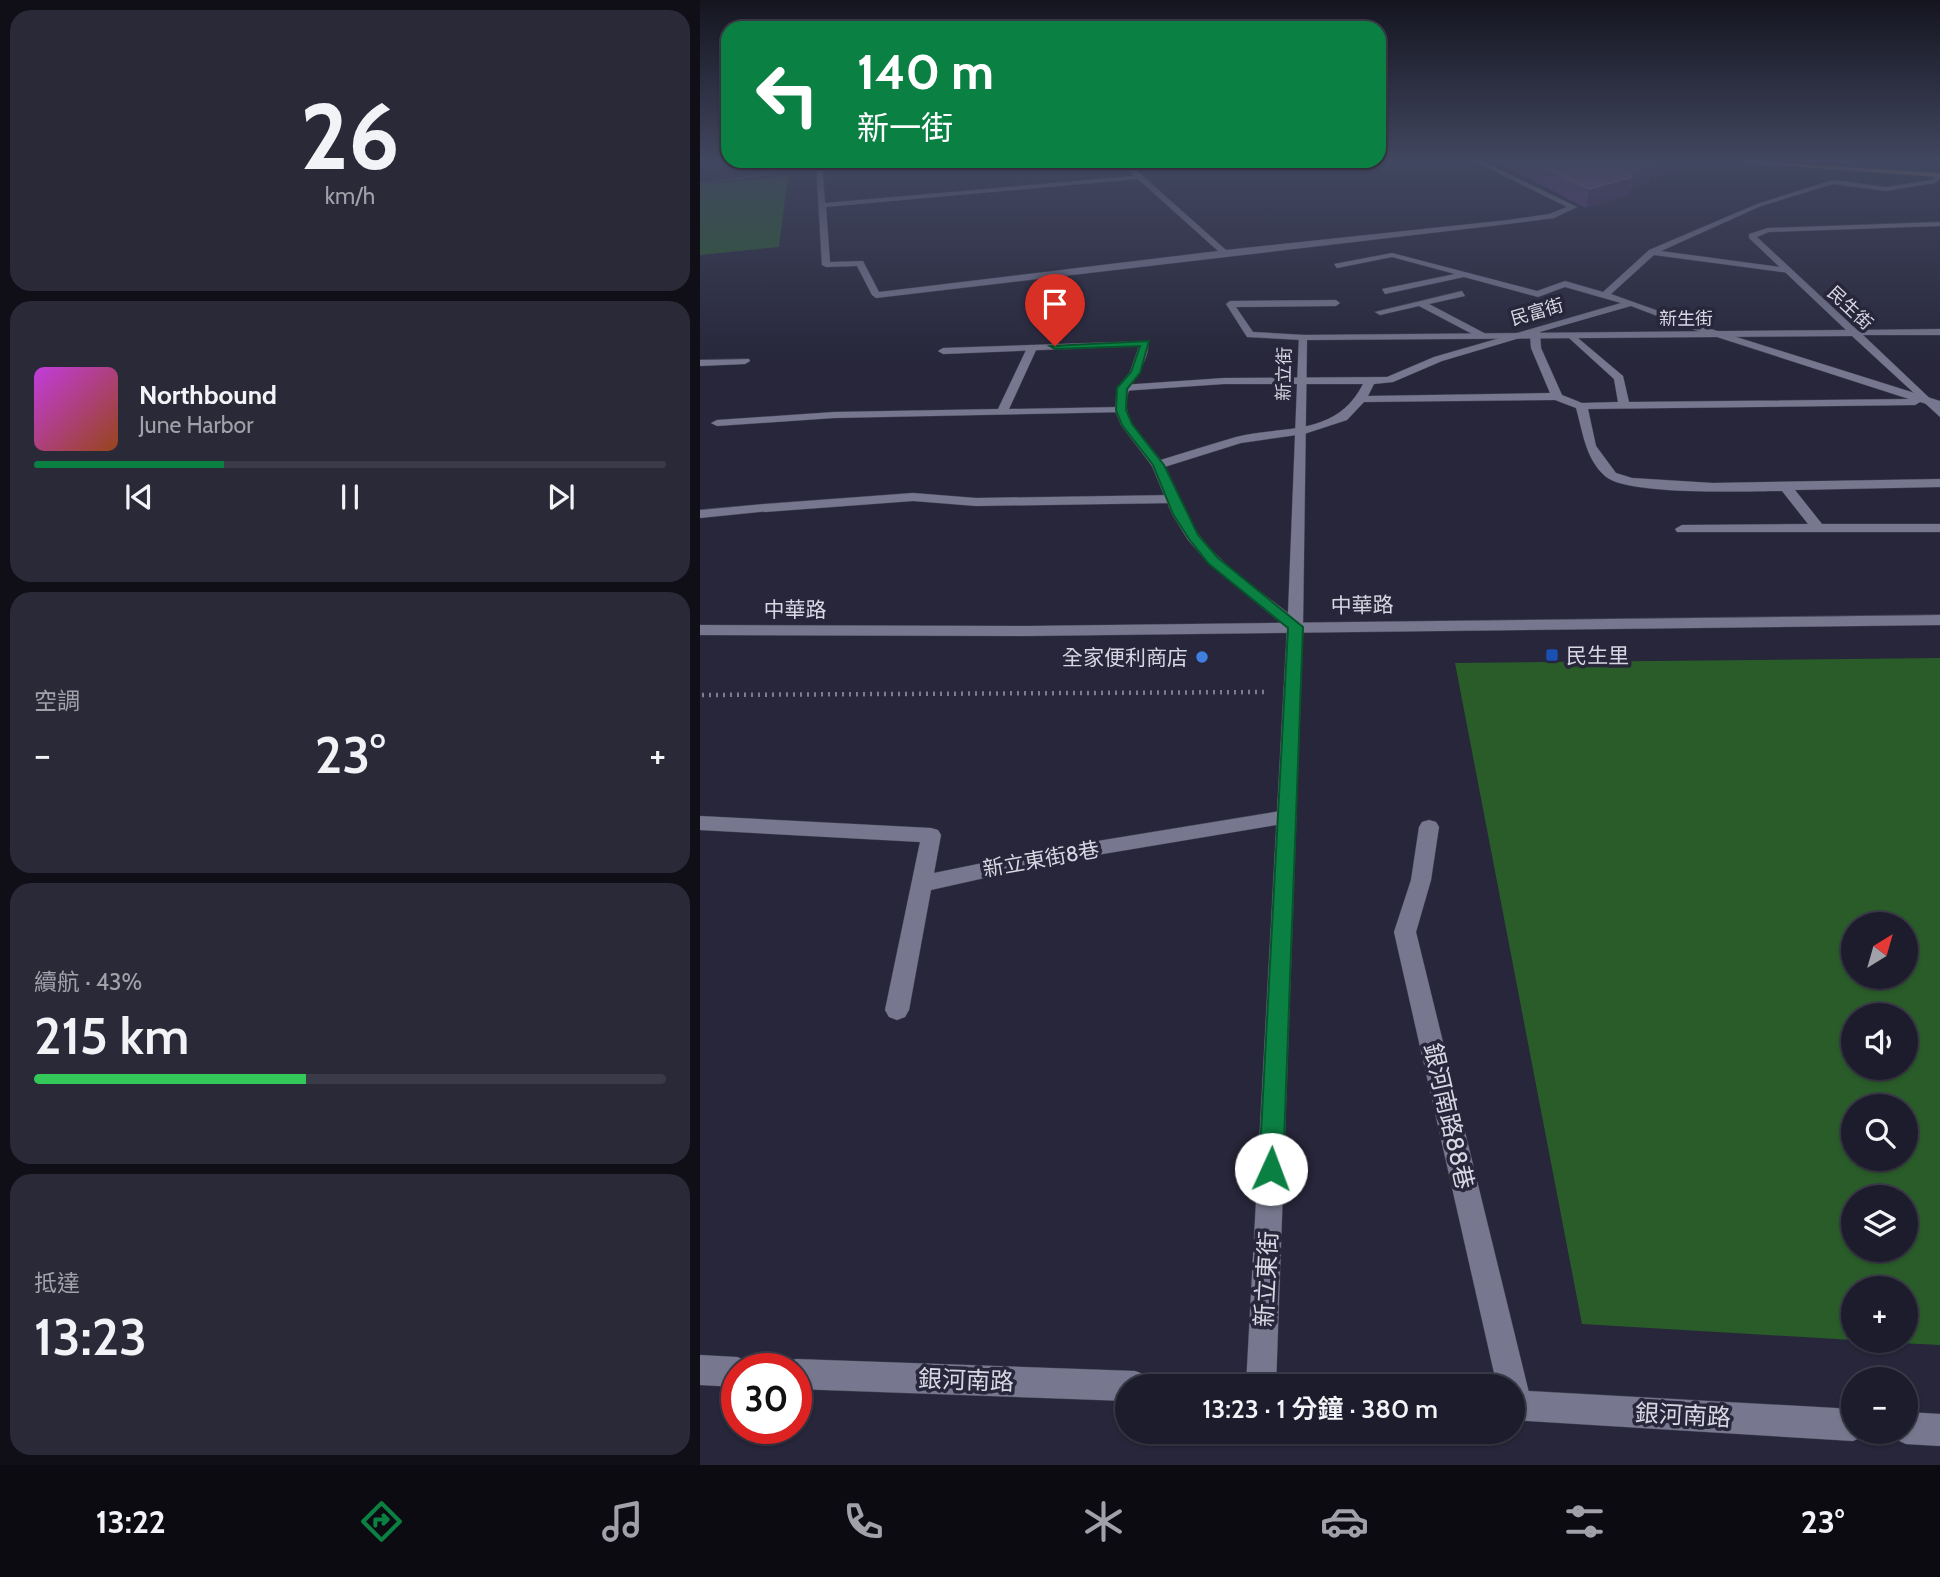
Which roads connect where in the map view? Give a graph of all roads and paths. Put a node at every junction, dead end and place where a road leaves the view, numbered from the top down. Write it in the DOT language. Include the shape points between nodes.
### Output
graph roads {
  1 [pos="824,229"];
  2 [pos="1198,229"];
  3 [pos="1442,229"];
  4 [pos="1704,229"];
  5 [pos="1786,229"];
  6 [pos="1652,252"];
  7 [pos="1224,253"];
  8 [pos="1336,266"];
  9 [pos="1787,271"];
  10 [pos="1466,275"];
  11 [pos="1385,291"];
  12 [pos="1462,294"];
  13 [pos="1605,295"];
  14 [pos="1336,303"];
  15 [pos="1420,303"];
  16 [pos="1631,303"];
  17 [pos="1380,312"];
  18 [pos="1940,332"];
  19 [pos="1535,333"];
  20 [pos="1854,334"];
  21 [pos="1725,335"];
  22 [pos="1483,336"];
  23 [pos="1517,336"];
  24 [pos="1572,336"];
  25 [pos="1302,337"];
  26 [pos="1032,348"];
  27 [pos="943,351"];
  28 [pos="745,361"];
  29 [pos="700,363"];
  30 [pos="1301,381"];
  31 [pos="1370,381"];
  32 [pos="1122,388"];
  33 [pos="1557,397"];
  34 [pos="1361,398"];
  35 [pos="1926,401"];
  36 [pos="1940,403"];
  37 [pos="1581,406"];
  38 [pos="1624,406"];
  39 [pos="1121,410"];
  40 [pos="1002,412"];
  41 [pos="1940,414"];
  42 [pos="717,423"];
  43 [pos="1300,432"];
  44 [pos="1158,465"];
  45 [pos="1940,483"];
  46 [pos="1784,485"];
  47 [pos="1174,499"];
  48 [pos="700,514"];
  49 [pos="1940,528"];
  50 [pos="1682,529"];
  51 [pos="1819,529"];
  52 [pos="1940,620"];
  53 [pos="1296,627"];
  54 [pos="700,630"];
  55 [pos="1292,692"];
  56 [pos="702,695"];
  57 [pos="1287,817"];
  58 [pos="700,823"];
  59 [pos="1429,827"];
  60 [pos="921,884"];
  61 [pos="897,1010"];
  62 [pos="700,1370"];
  63 [pos="721,1371"];
  64 [pos="1262,1374"];
  65 [pos="1508,1374"];
  66 [pos="812,1375"];
  67 [pos="1115,1385"];
  68 [pos="1525,1406"];
  69 [pos="1841,1423"];
  70 [pos="1918,1429"];
  71 [pos="1940,1430"];
  1 -- 7 [label="street" via="826,265 860,263 876,295"];
  2 -- 7 [label="street"];
  3 -- 7 [label="street"];
  4 -- 6 [label="street"];
  5 -- 9 [label="street, 民生街" via="1752,236"];
  6 -- 9 [label="street"];
  6 -- 13 [label="street"];
  8 -- 10 [label="street" via="1392,256"];
  9 -- 20 [label="street, 民生街"];
  10 -- 11 [label="street"];
  10 -- 13 [label="street" via="1538,294 1564,285"];
  12 -- 15 [label="street"];
  13 -- 16 [label="street"];
  14 -- 25 [label="street" via="1230,304 1250,335"];
  15 -- 17 [label="street"];
  15 -- 22 [label="street"];
  16 -- 19 [label="street, 民富街"];
  16 -- 21 [label="street"];
  18 -- 20 [label="street, 新生街"];
  19 -- 23 [label="street, 民富街"];
  19 -- 24 [label="street, 新生街"];
  19 -- 33 [label="street" via="1535,348"];
  20 -- 21 [label="street, 新生街"];
  20 -- 35 [label="street, 民生街"];
  21 -- 24 [label="street, 新生街"];
  21 -- 35 [label="street"];
  22 -- 23 [label="street, 新立街"];
  22 -- 25 [label="street, 新立街"];
  23 -- 31 [label="street, 民富街" via="1438,359 1390,380"];
  24 -- 38 [label="street" via="1619,378"];
  25 -- 30 [label="street, 新立街"];
  26 -- 27 [label="street"];
  26 -- 32 [label="street" via="1145,343 1135,373"];
  26 -- 40 [label="street"];
  28 -- 29 [label="street"];
  30 -- 31 [label="street, 民富街"];
  30 -- 32 [label="street, 民富街"];
  30 -- 43 [label="street, 新立街"];
  31 -- 34 [label="street"];
  32 -- 39 [label="street"];
  33 -- 34 [label="street"];
  33 -- 37 [label="street"];
  34 -- 43 [label="street" via="1343,418"];
  35 -- 36 [label="street"];
  35 -- 38 [label="street"];
  35 -- 41 [label="street, 民生街"];
  37 -- 38 [label="street"];
  37 -- 46 [label="street" via="1590,446 1613,477 1632,484 1669,486"];
  39 -- 40 [label="street"];
  39 -- 44 [label="street"];
  40 -- 42 [label="street"];
  43 -- 44 [label="street" via="1240,440"];
  43 -- 53 [label="street, 新立街"];
  44 -- 47 [label="street"];
  45 -- 46 [label="street"];
  46 -- 51 [label="street"];
  47 -- 48 [label="street" via="976,502 913,497"];
  47 -- 53 [label="street" via="1193,537 1214,561"];
  49 -- 51 [label="street"];
  50 -- 51 [label="street"];
  52 -- 53 [label="street, 中華路"];
  53 -- 54 [label="street, 中華路"];
  53 -- 55 [label="street, 新立東街"];
  55 -- 56 [label="path"];
  55 -- 57 [label="street, 新立東街"];
  57 -- 60 [label="street, 新立東街8巷" via="1025,861"];
  57 -- 64 [label="street, 新立東街"];
  58 -- 60 [label="street" via="931,835"];
  59 -- 65 [label="street, 銀河南路88巷" via="1421,880 1405,932"];
  60 -- 61 [label="street"];
  62 -- 63 [label="street"];
  66 -- 67 [label="street, 銀河南路"];
  68 -- 69 [label="street, 銀河南路"];
  70 -- 71 [label="street"];
}
